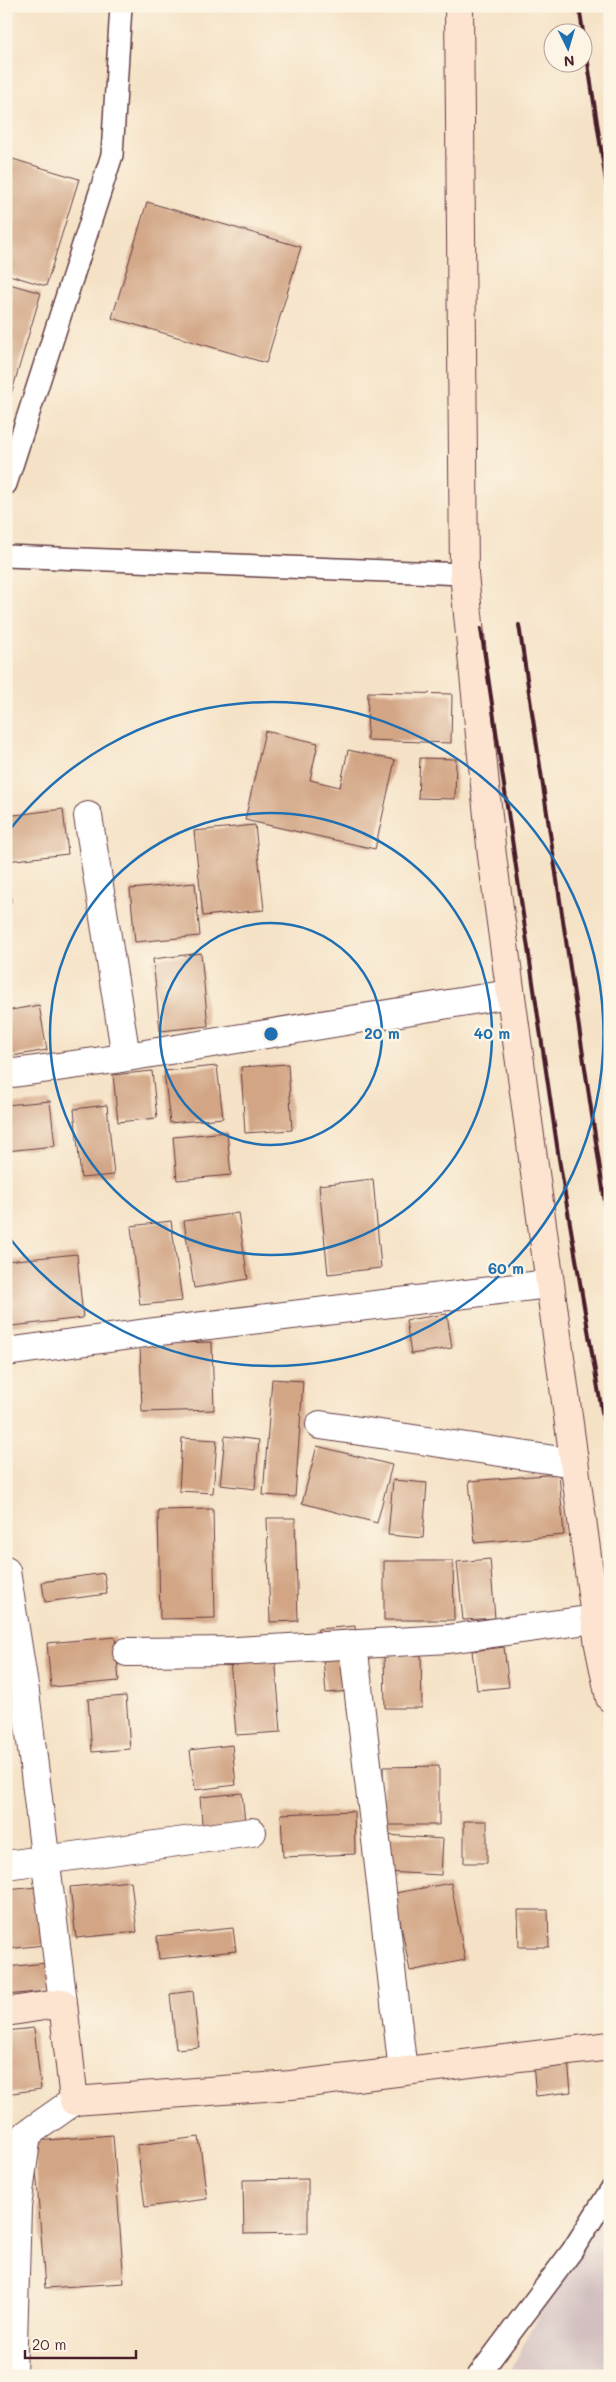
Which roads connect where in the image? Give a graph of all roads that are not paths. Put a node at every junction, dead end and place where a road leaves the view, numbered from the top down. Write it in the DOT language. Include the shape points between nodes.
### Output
graph roads {
  1 [pos="121,6"];
  2 [pos="459,6"];
  3 [pos="6,484"];
  4 [pos="6,556"];
  5 [pos="464,574"];
  6 [pos="88,816"];
  7 [pos="509,994"];
  8 [pos="126,1057"];
  9 [pos="6,1074"];
  10 [pos="548,1284"];
  11 [pos="6,1352"];
  12 [pos="320,1425"];
  13 [pos="574,1463"];
  14 [pos="6,1571"];
  15 [pos="595,1619"];
  16 [pos="353,1644"];
  17 [pos="127,1652"];
  18 [pos="16,1692"];
  19 [pos="610,1698"];
  20 [pos="252,1832"];
  21 [pos="44,1859"];
  22 [pos="6,1864"];
  23 [pos="63,2003"];
  24 [pos="6,2012"];
  25 [pos="610,2046"];
  26 [pos="403,2071"];
  27 [pos="74,2101"];
  28 [pos="610,2191"];
  29 [pos="12,2376"];
  30 [pos="478,2376"];
  1 -- 3 [label="lane" via="112,155"];
  2 -- 5 [label="street"];
  4 -- 5 [label="lane"];
  5 -- 7 [label="street"];
  6 -- 8 [label="street"];
  7 -- 8 [label="street"];
  7 -- 10 [label="street"];
  8 -- 9 [label="street"];
  10 -- 11 [label="street"];
  10 -- 13 [label="street"];
  12 -- 13 [label="street"];
  13 -- 15 [label="street"];
  14 -- 18 [label="street"];
  15 -- 16 [label="street" via="448,1639"];
  15 -- 19 [label="street"];
  16 -- 17 [label="street"];
  16 -- 26 [label="street"];
  18 -- 21 [label="street"];
  20 -- 21 [label="street"];
  21 -- 22 [label="street"];
  21 -- 23 [label="street"];
  23 -- 24 [label="street"];
  23 -- 27 [label="street"];
  25 -- 26 [label="street"];
  26 -- 27 [label="street" via="291,2085"];
  27 -- 29 [label="street" via="27,2134 17,2207"];
  28 -- 30 [label="lane" via="572,2251"];
}
